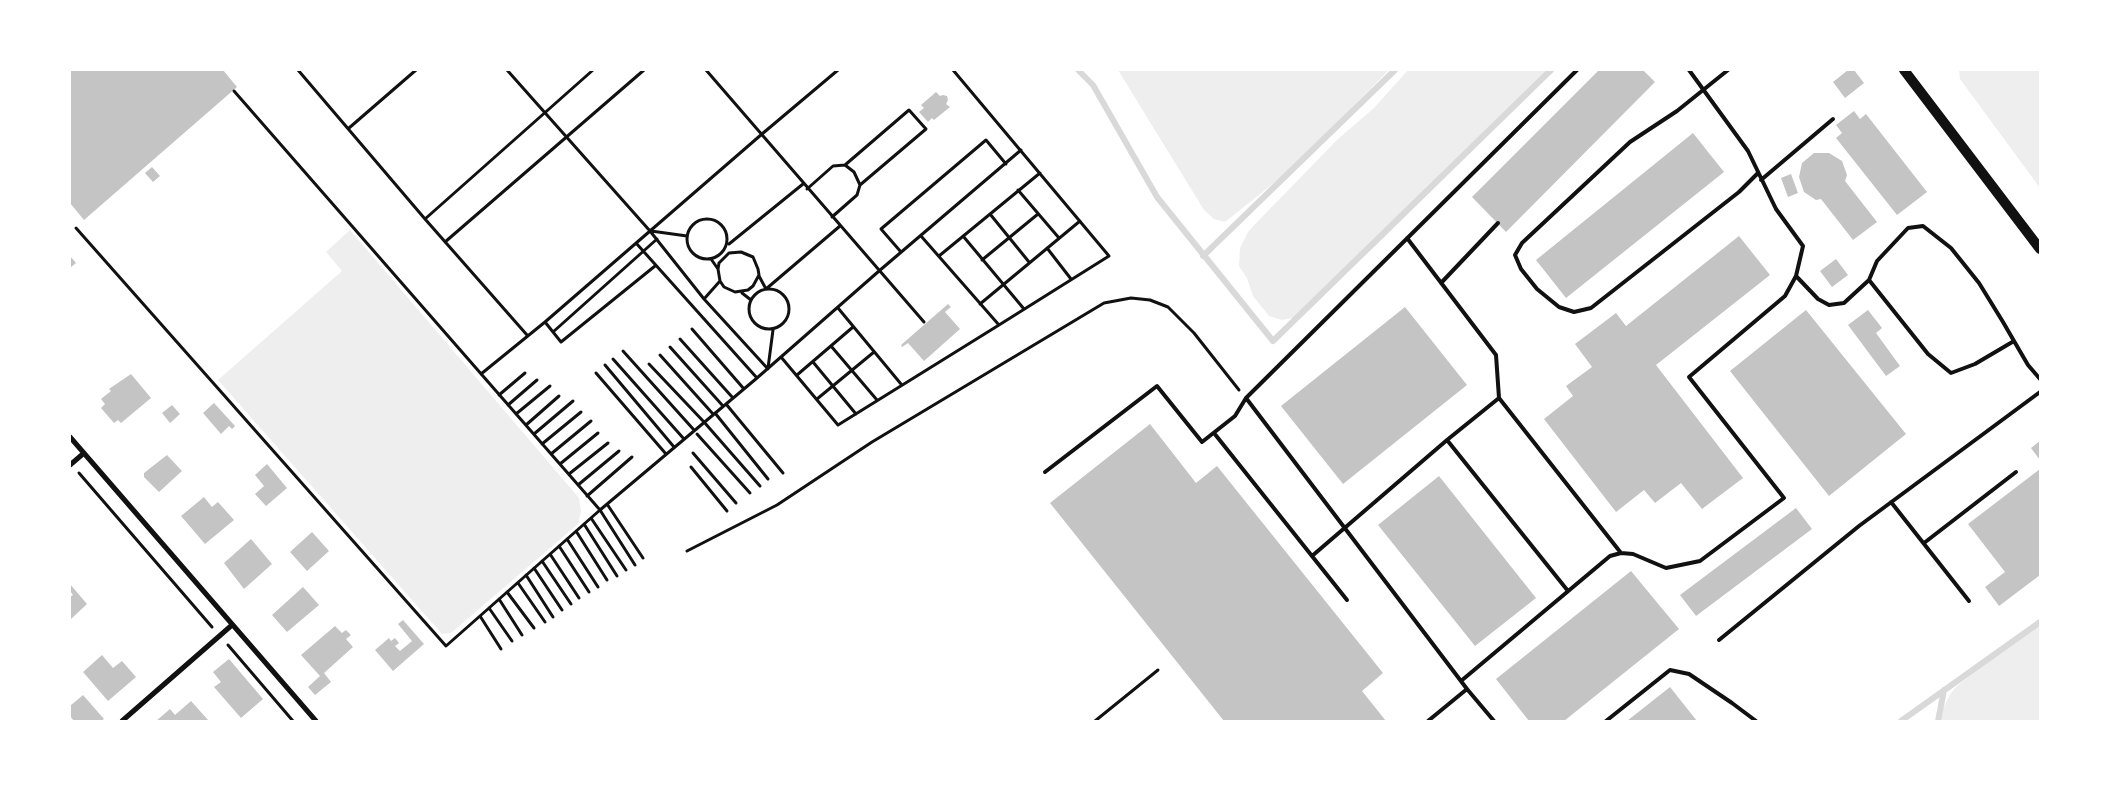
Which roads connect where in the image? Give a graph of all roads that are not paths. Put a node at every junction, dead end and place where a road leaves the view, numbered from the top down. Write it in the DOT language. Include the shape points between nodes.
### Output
graph roads {
  1 [pos="1577,70"];
  2 [pos="1689,70"];
  3 [pos="1728,70"];
  4 [pos="1904,70"];
  5 [pos="1703,89"];
  6 [pos="1833,119"];
  7 [pos="1758,173"];
  8 [pos="1761,180"];
  9 [pos="1498,223"];
  10 [pos="1407,238"];
  11 [pos="2040,249"];
  12 [pos="1796,276"];
  13 [pos="1869,280"];
  14 [pos="1441,283"];
  15 [pos="2014,341"];
  16 [pos="2040,379"];
  17 [pos="2040,392"];
  18 [pos="1246,398"];
  19 [pos="1499,398"];
  20 [pos="1214,433"];
  21 [pos="70,437"];
  22 [pos="1447,440"];
  23 [pos="84,453"];
  24 [pos="70,464"];
  25 [pos="1045,472"];
  26 [pos="2016,472"];
  27 [pos="1891,502"];
  28 [pos="1345,528"];
  29 [pos="1924,543"];
  30 [pos="1621,553"];
  31 [pos="1312,556"];
  32 [pos="1568,591"];
  33 [pos="1347,600"];
  34 [pos="1969,601"];
  35 [pos="232,625"];
  36 [pos="1719,640"];
  37 [pos="1461,681"];
  38 [pos="1467,689"];
  39 [pos="122,721"];
  40 [pos="316,721"];
  41 [pos="1428,721"];
  42 [pos="1494,721"];
  43 [pos="1606,721"];
  44 [pos="1756,721"];
  1 -- 10 [label="lane"];
  2 -- 5 [label="lane"];
  3 -- 5 [label="lane"];
  4 -- 11 [label="main road"];
  5 -- 7 [label="lane" via="1748,151"];
  5 -- 7 [label="lane" via="1677,111 1630,142 1522,243 1515,255 1521,269 1536,289 1560,307 1574,312 1591,308 1739,192"];
  6 -- 8 [label="lane"];
  7 -- 8 [label="lane"];
  8 -- 12 [label="lane" via="1776,209 1803,246"];
  9 -- 14 [label="lane"];
  10 -- 14 [label="lane"];
  10 -- 18 [label="lane"];
  12 -- 13 [label="lane" via="1818,299 1829,305 1844,302"];
  12 -- 30 [label="lane" via="1785,296 1690,376 1784,498 1700,561 1666,568 1633,554"];
  13 -- 15 [label="lane" via="1928,354 1951,372 1975,364"];
  13 -- 15 [label="lane" via="1877,261 1908,228 1923,226 1951,248 1979,283"];
  14 -- 19 [label="lane" via="1496,355"];
  15 -- 16 [label="lane"];
  17 -- 27 [label="lane"];
  18 -- 20 [label="lane" via="1235,416"];
  18 -- 28 [label="lane"];
  19 -- 22 [label="lane"];
  19 -- 30 [label="lane"];
  20 -- 25 [label="lane" via="1202,442 1157,386"];
  20 -- 31 [label="lane"];
  21 -- 23 [label="street"];
  22 -- 28 [label="lane"];
  22 -- 32 [label="lane"];
  23 -- 24 [label="street"];
  23 -- 35 [label="street"];
  26 -- 29 [label="lane"];
  27 -- 29 [label="lane"];
  27 -- 36 [label="lane"];
  28 -- 31 [label="lane"];
  28 -- 37 [label="lane"];
  29 -- 34 [label="lane"];
  30 -- 32 [label="lane" via="1610,556"];
  31 -- 33 [label="lane"];
  32 -- 37 [label="lane"];
  35 -- 39 [label="street"];
  35 -- 40 [label="street"];
  37 -- 38 [label="lane"];
  38 -- 41 [label="lane"];
  38 -- 42 [label="lane"];
  43 -- 44 [label="lane" via="1670,670 1689,674"];
}
